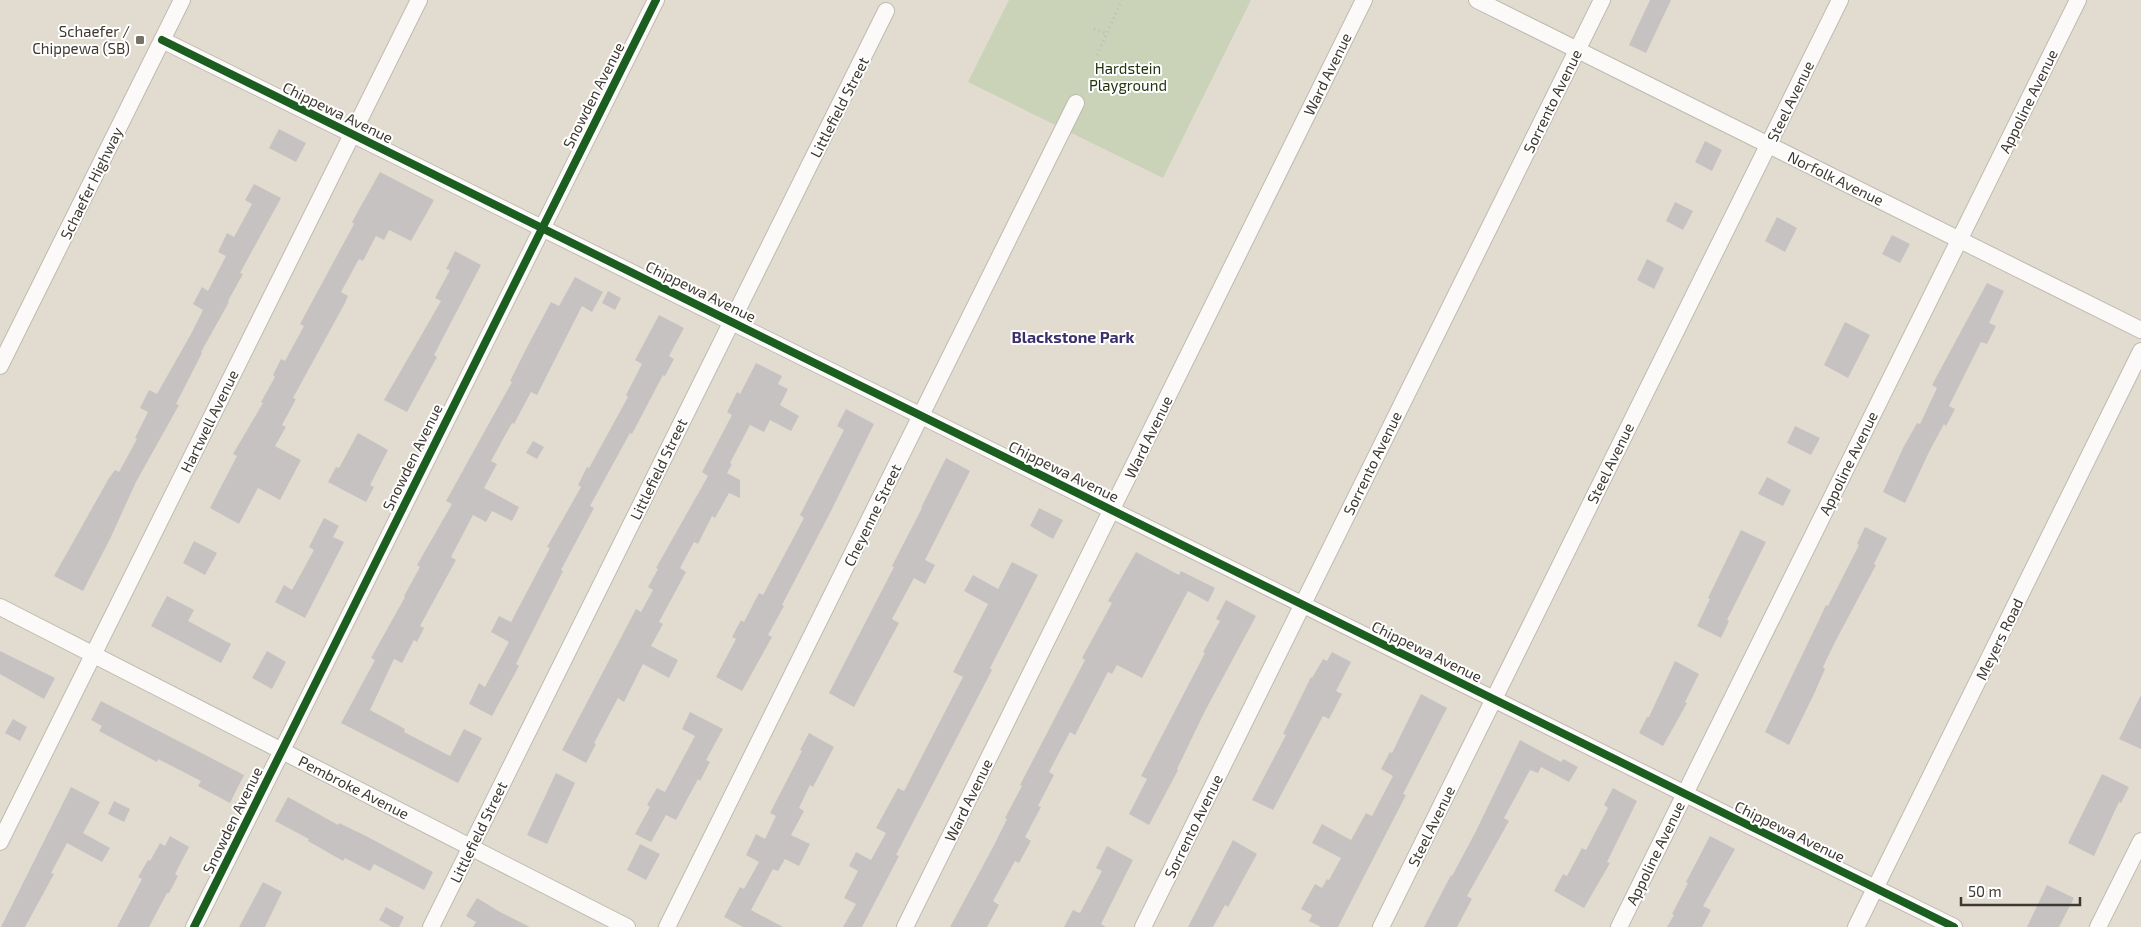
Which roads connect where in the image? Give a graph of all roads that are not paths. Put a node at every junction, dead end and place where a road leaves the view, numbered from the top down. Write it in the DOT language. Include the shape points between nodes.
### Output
graph roads {
  1 [pos="182,0"];
  2 [pos="419,0"];
  3 [pos="656,0"];
  4 [pos="1364,0"];
  5 [pos="1477,0"];
  6 [pos="1602,0"];
  7 [pos="1840,0"];
  8 [pos="2078,0"];
  9 [pos="886,11"];
  10 [pos="162,40"];
  11 [pos="1577,50"];
  12 [pos="1076,103"];
  13 [pos="352,134"];
  14 [pos="1768,145"];
  15 [pos="542,228"];
  16 [pos="1959,240"];
  17 [pos="731,322"];
  18 [pos="2141,330"];
  19 [pos="2141,351"];
  20 [pos="0,366"];
  21 [pos="921,416"];
  22 [pos="1112,510"];
  23 [pos="1302,605"];
  24 [pos="0,607"];
  25 [pos="93,654"];
  26 [pos="1494,699"];
  27 [pos="282,750"];
  28 [pos="1684,794"];
  29 [pos="2141,841"];
  30 [pos="0,842"];
  31 [pos="470,847"];
  32 [pos="1875,888"];
  33 [pos="194,927"];
  34 [pos="431,927"];
  35 [pos="626,927"];
  36 [pos="667,927"];
  37 [pos="905,927"];
  38 [pos="1143,927"];
  39 [pos="1381,927"];
  40 [pos="1618,927"];
  41 [pos="1856,927"];
  42 [pos="1954,927"];
  43 [pos="2098,927"];
  1 -- 10 [label="street, Schaefer Highway"];
  2 -- 13 [label="street, Hartwell Avenue"];
  3 -- 15 [label="street, Snowden Avenue"];
  4 -- 22 [label="street, Ward Avenue"];
  5 -- 11 [label="street, Norfolk Avenue"];
  6 -- 11 [label="street, Sorrento Avenue"];
  7 -- 14 [label="street, Steel Avenue"];
  8 -- 16 [label="street, Appoline Avenue"];
  9 -- 17 [label="street, Littlefield Street"];
  10 -- 13 [label="street, Chippewa Avenue"];
  10 -- 20 [label="street, Schaefer Highway"];
  11 -- 14 [label="street, Norfolk Avenue"];
  11 -- 23 [label="street, Sorrento Avenue"];
  12 -- 21 [label="street, Cheyenne Street"];
  13 -- 15 [label="street, Chippewa Avenue"];
  13 -- 25 [label="street, Hartwell Avenue"];
  14 -- 16 [label="street, Norfolk Avenue"];
  14 -- 26 [label="street, Steel Avenue"];
  15 -- 17 [label="street, Chippewa Avenue"];
  15 -- 27 [label="street, Snowden Avenue"];
  16 -- 18 [label="street, Norfolk Avenue"];
  16 -- 28 [label="street, Appoline Avenue"];
  17 -- 21 [label="street, Chippewa Avenue"];
  17 -- 31 [label="street, Littlefield Street"];
  19 -- 32 [label="street, Meyers Road"];
  21 -- 22 [label="street, Chippewa Avenue"];
  21 -- 36 [label="street, Cheyenne Street"];
  22 -- 23 [label="street, Chippewa Avenue"];
  22 -- 37 [label="street, Ward Avenue"];
  23 -- 26 [label="street, Chippewa Avenue"];
  23 -- 38 [label="street, Sorrento Avenue"];
  24 -- 25 [label="street, Pembroke Avenue"];
  25 -- 27 [label="street, Pembroke Avenue"];
  25 -- 30 [label="street, Hartwell Avenue"];
  26 -- 28 [label="street, Chippewa Avenue"];
  26 -- 39 [label="street, Steel Avenue"];
  27 -- 31 [label="street, Pembroke Avenue"];
  27 -- 33 [label="street, Snowden Avenue"];
  28 -- 32 [label="street, Chippewa Avenue"];
  28 -- 40 [label="street, Appoline Avenue"];
  29 -- 43 [label="street"];
  31 -- 34 [label="street, Littlefield Street"];
  31 -- 35 [label="street, Pembroke Avenue"];
  32 -- 41 [label="street, Meyers Road"];
  32 -- 42 [label="street, Chippewa Avenue"];
}
